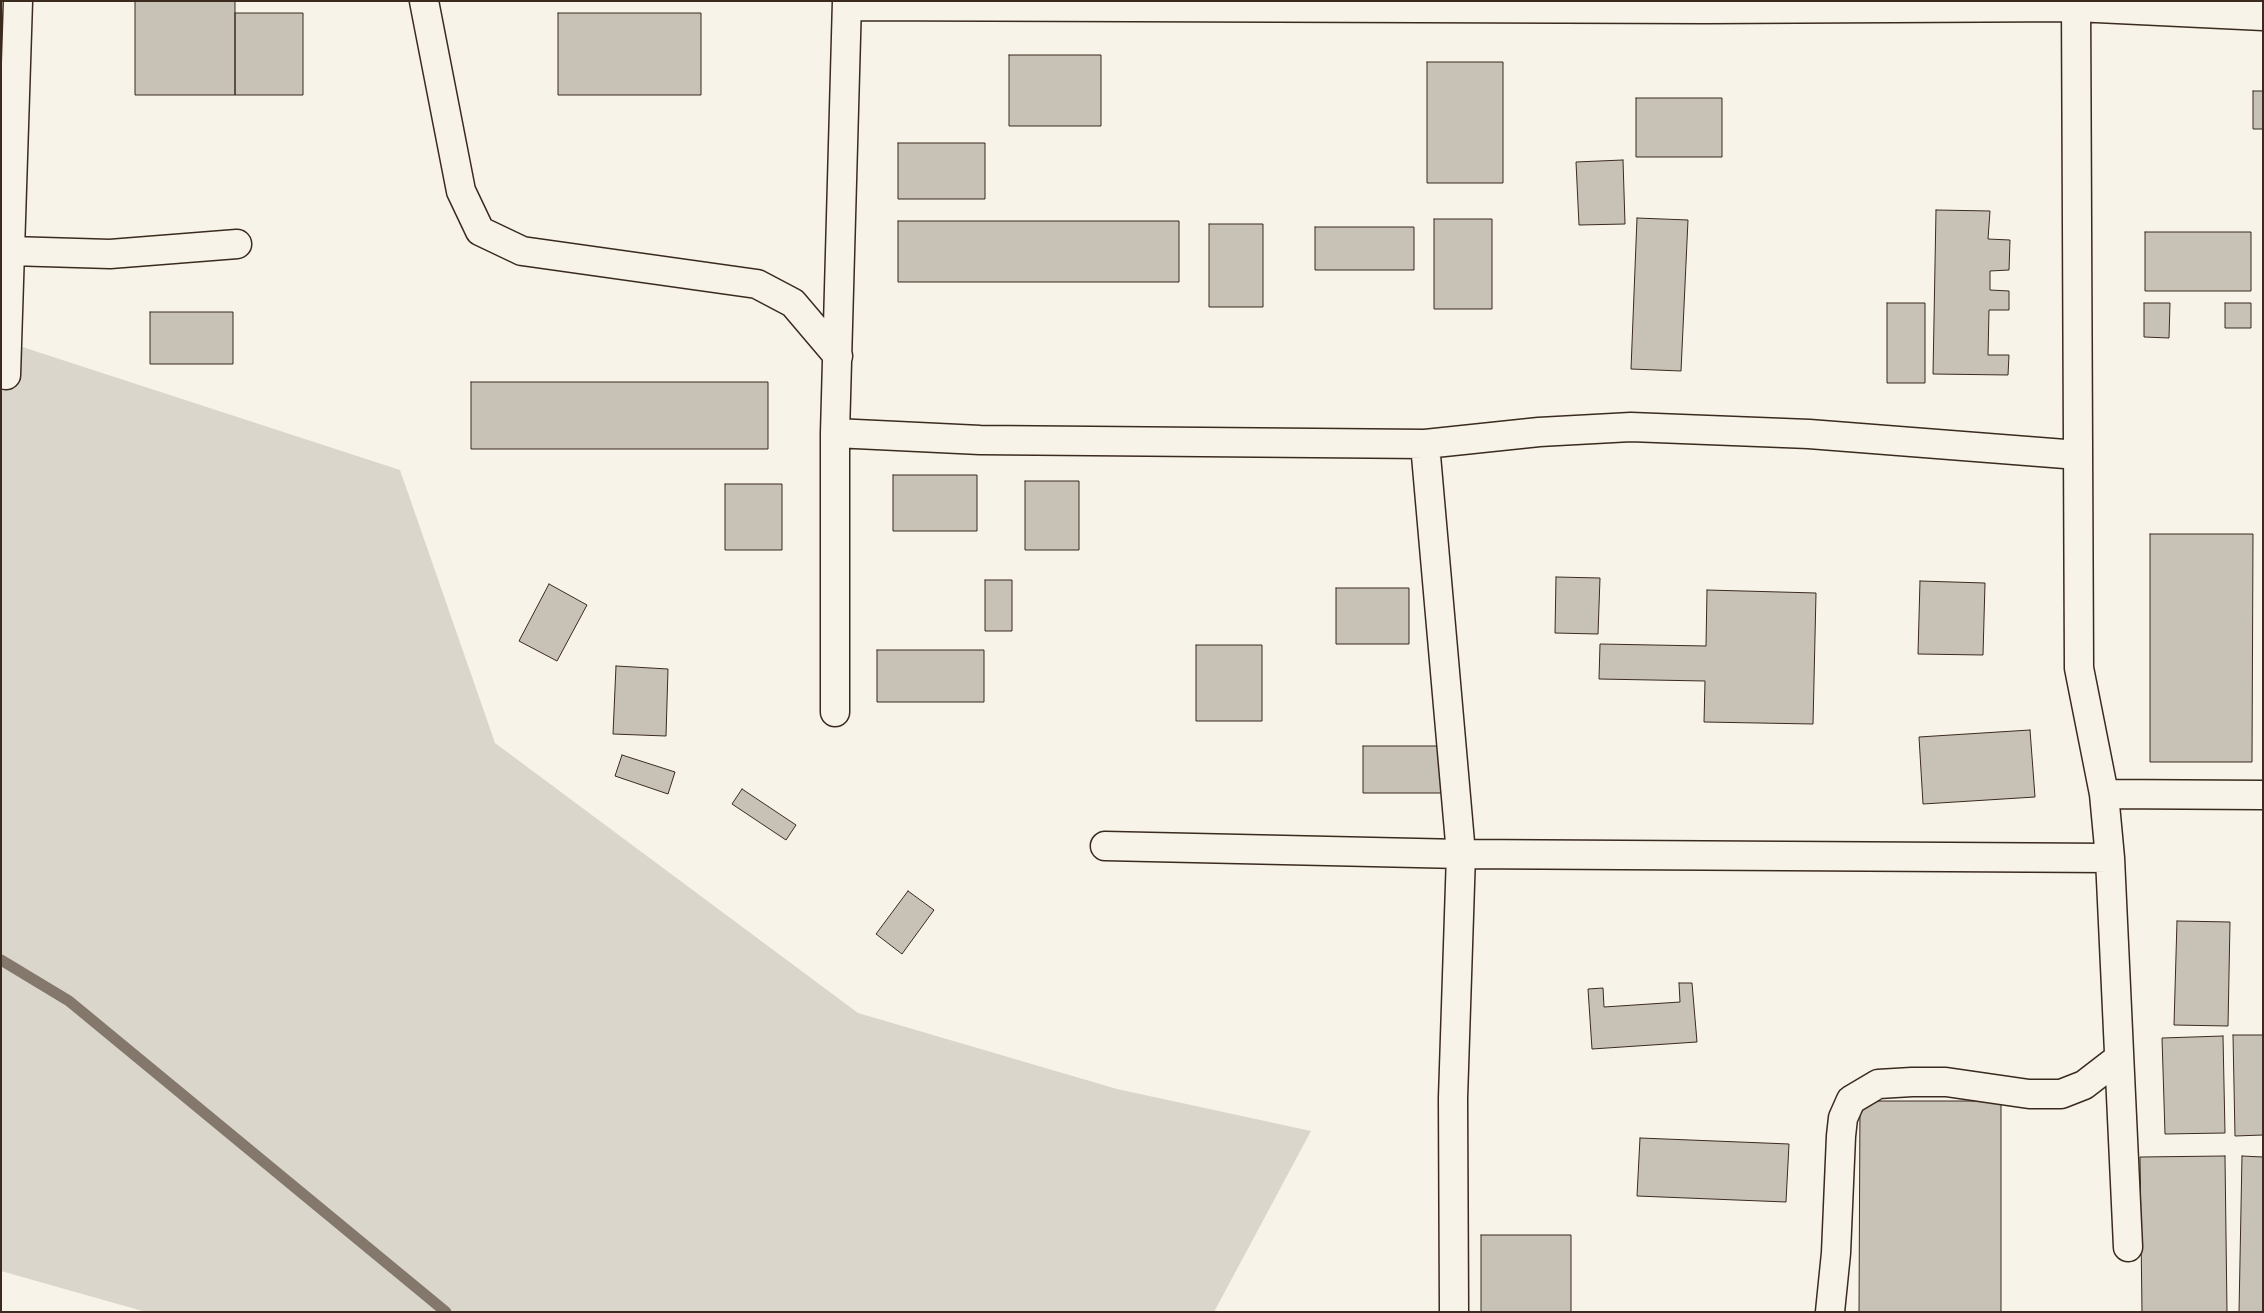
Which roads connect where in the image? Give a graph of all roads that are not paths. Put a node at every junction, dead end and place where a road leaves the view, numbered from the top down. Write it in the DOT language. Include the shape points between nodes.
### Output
graph roads {
  1 [pos="6,1"];
  2 [pos="18,1"];
  3 [pos="424,1"];
  4 [pos="1,3"];
  5 [pos="847,3"];
  6 [pos="2076,4"];
  7 [pos="1705,5"];
  8 [pos="2263,16"];
  9 [pos="237,244"];
  10 [pos="10,251"];
  11 [pos="838,356"];
  12 [pos="6,375"];
  13 [pos="835,433"];
  14 [pos="1425,444"];
  15 [pos="2078,455"];
  16 [pos="835,712"];
  17 [pos="2104,794"];
  18 [pos="2263,795"];
  19 [pos="1105,846"];
  20 [pos="1461,854"];
  21 [pos="2110,858"];
  22 [pos="2119,1058"];
  23 [pos="2128,1247"];
  24 [pos="1454,1312"];
  25 [pos="1830,1312"];
  1 -- 4 [label="street"];
  2 -- 10 [label="street"];
  3 -- 11 [label="street" via="461,190 480,231 522,251 757,284 793,303"];
  5 -- 7 [label="street"];
  5 -- 11 [label="street"];
  6 -- 7 [label="street"];
  6 -- 8 [label="street"];
  6 -- 15 [label="street"];
  9 -- 10 [label="street" via="110,254"];
  10 -- 12 [label="street"];
  11 -- 13 [label="street"];
  13 -- 14 [label="street" via="980,440"];
  13 -- 16 [label="street"];
  14 -- 15 [label="street" via="1539,432 1631,427 1809,434"];
  14 -- 20 [label="street"];
  15 -- 17 [label="street" via="2079,668"];
  17 -- 18 [label="street"];
  17 -- 21 [label="street"];
  19 -- 20 [label="street"];
  20 -- 21 [label="street"];
  20 -- 24 [label="street" via="1453,1098"];
  21 -- 22 [label="street"];
  22 -- 23 [label="street"];
  22 -- 25 [label="street" via="2084,1085 2061,1094 2029,1094 1946,1082 1912,1082 1878,1084 1850,1100 1841,1136"];
}
